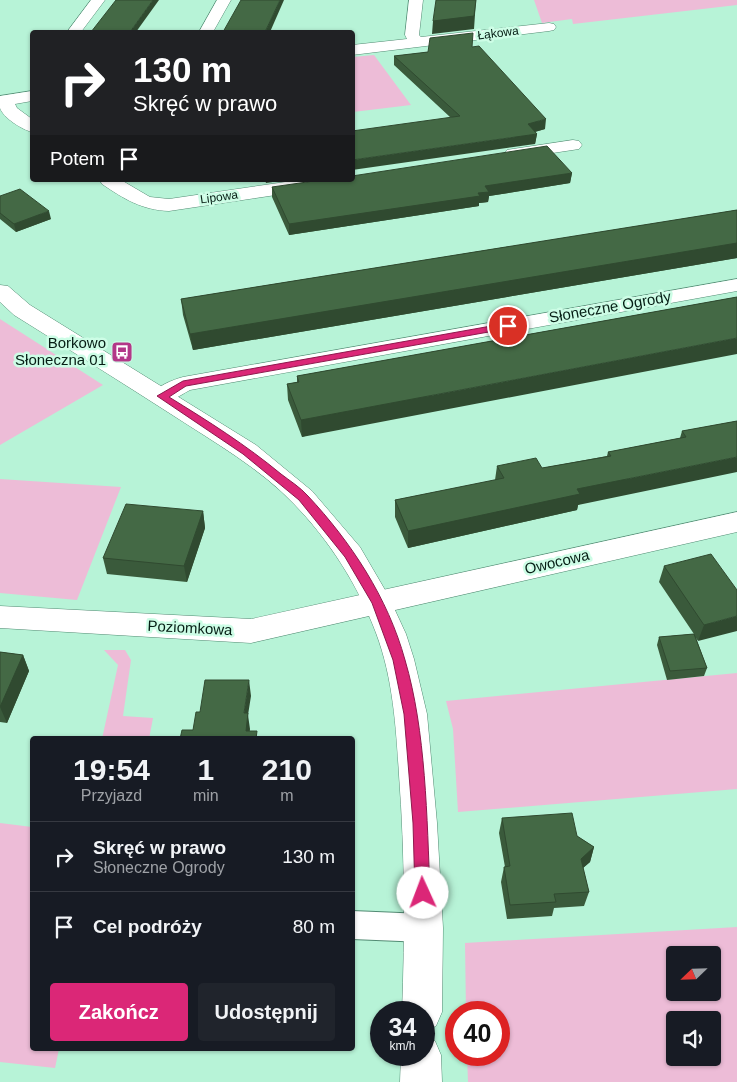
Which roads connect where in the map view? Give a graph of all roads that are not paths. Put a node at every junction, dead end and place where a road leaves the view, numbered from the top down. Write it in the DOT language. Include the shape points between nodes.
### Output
graph roads {
  1 [pos="98,0"];
  2 [pos="224,0"];
  3 [pos="416,0"];
  4 [pos="549,26"];
  5 [pos="76,30"];
  6 [pos="207,30"];
  7 [pos="416,42"];
  8 [pos="355,50"];
  9 [pos="30,96"];
  10 [pos="3,101"];
  11 [pos="30,126"];
  12 [pos="574,145"];
  13 [pos="497,156"];
  14 [pos="112,182"];
  15 [pos="323,182"];
  16 [pos="737,284"];
  17 [pos="0,291"];
  18 [pos="162,396"];
  19 [pos="737,522"];
  20 [pos="378,603"];
  21 [pos="0,617"];
  22 [pos="355,925"];
  23 [pos="424,928"];
  24 [pos="422,1001"];
  25 [pos="421,1066"];
  26 [pos="421,1082"];
  1 -- 5 [label="street"];
  2 -- 6 [label="street"];
  3 -- 7 [label="street" via="412,35"];
  4 -- 7 [label="street, Łąkowa"];
  7 -- 8 [label="street, Łąkowa"];
  9 -- 10 [label="street"];
  10 -- 11 [label="street" via="10,112"];
  12 -- 13 [label="street"];
  14 -- 15 [label="street, Lipowa" via="150,205 169,205"];
  16 -- 18 [label="street, Słoneczne Ogrody" via="183,384"];
  17 -- 18 [label="street" via="22,310"];
  18 -- 20 [label="street" via="247,451 303,497 350,554"];
  19 -- 20 [label="street, Owocowa"];
  20 -- 21 [label="street, Poziomkowa" via="251,632"];
  20 -- 23 [label="street" via="399,660 411,714"];
  22 -- 23 [label="lane"];
  23 -- 24 [label="street"];
  25 -- 26 [label="street"];
}
